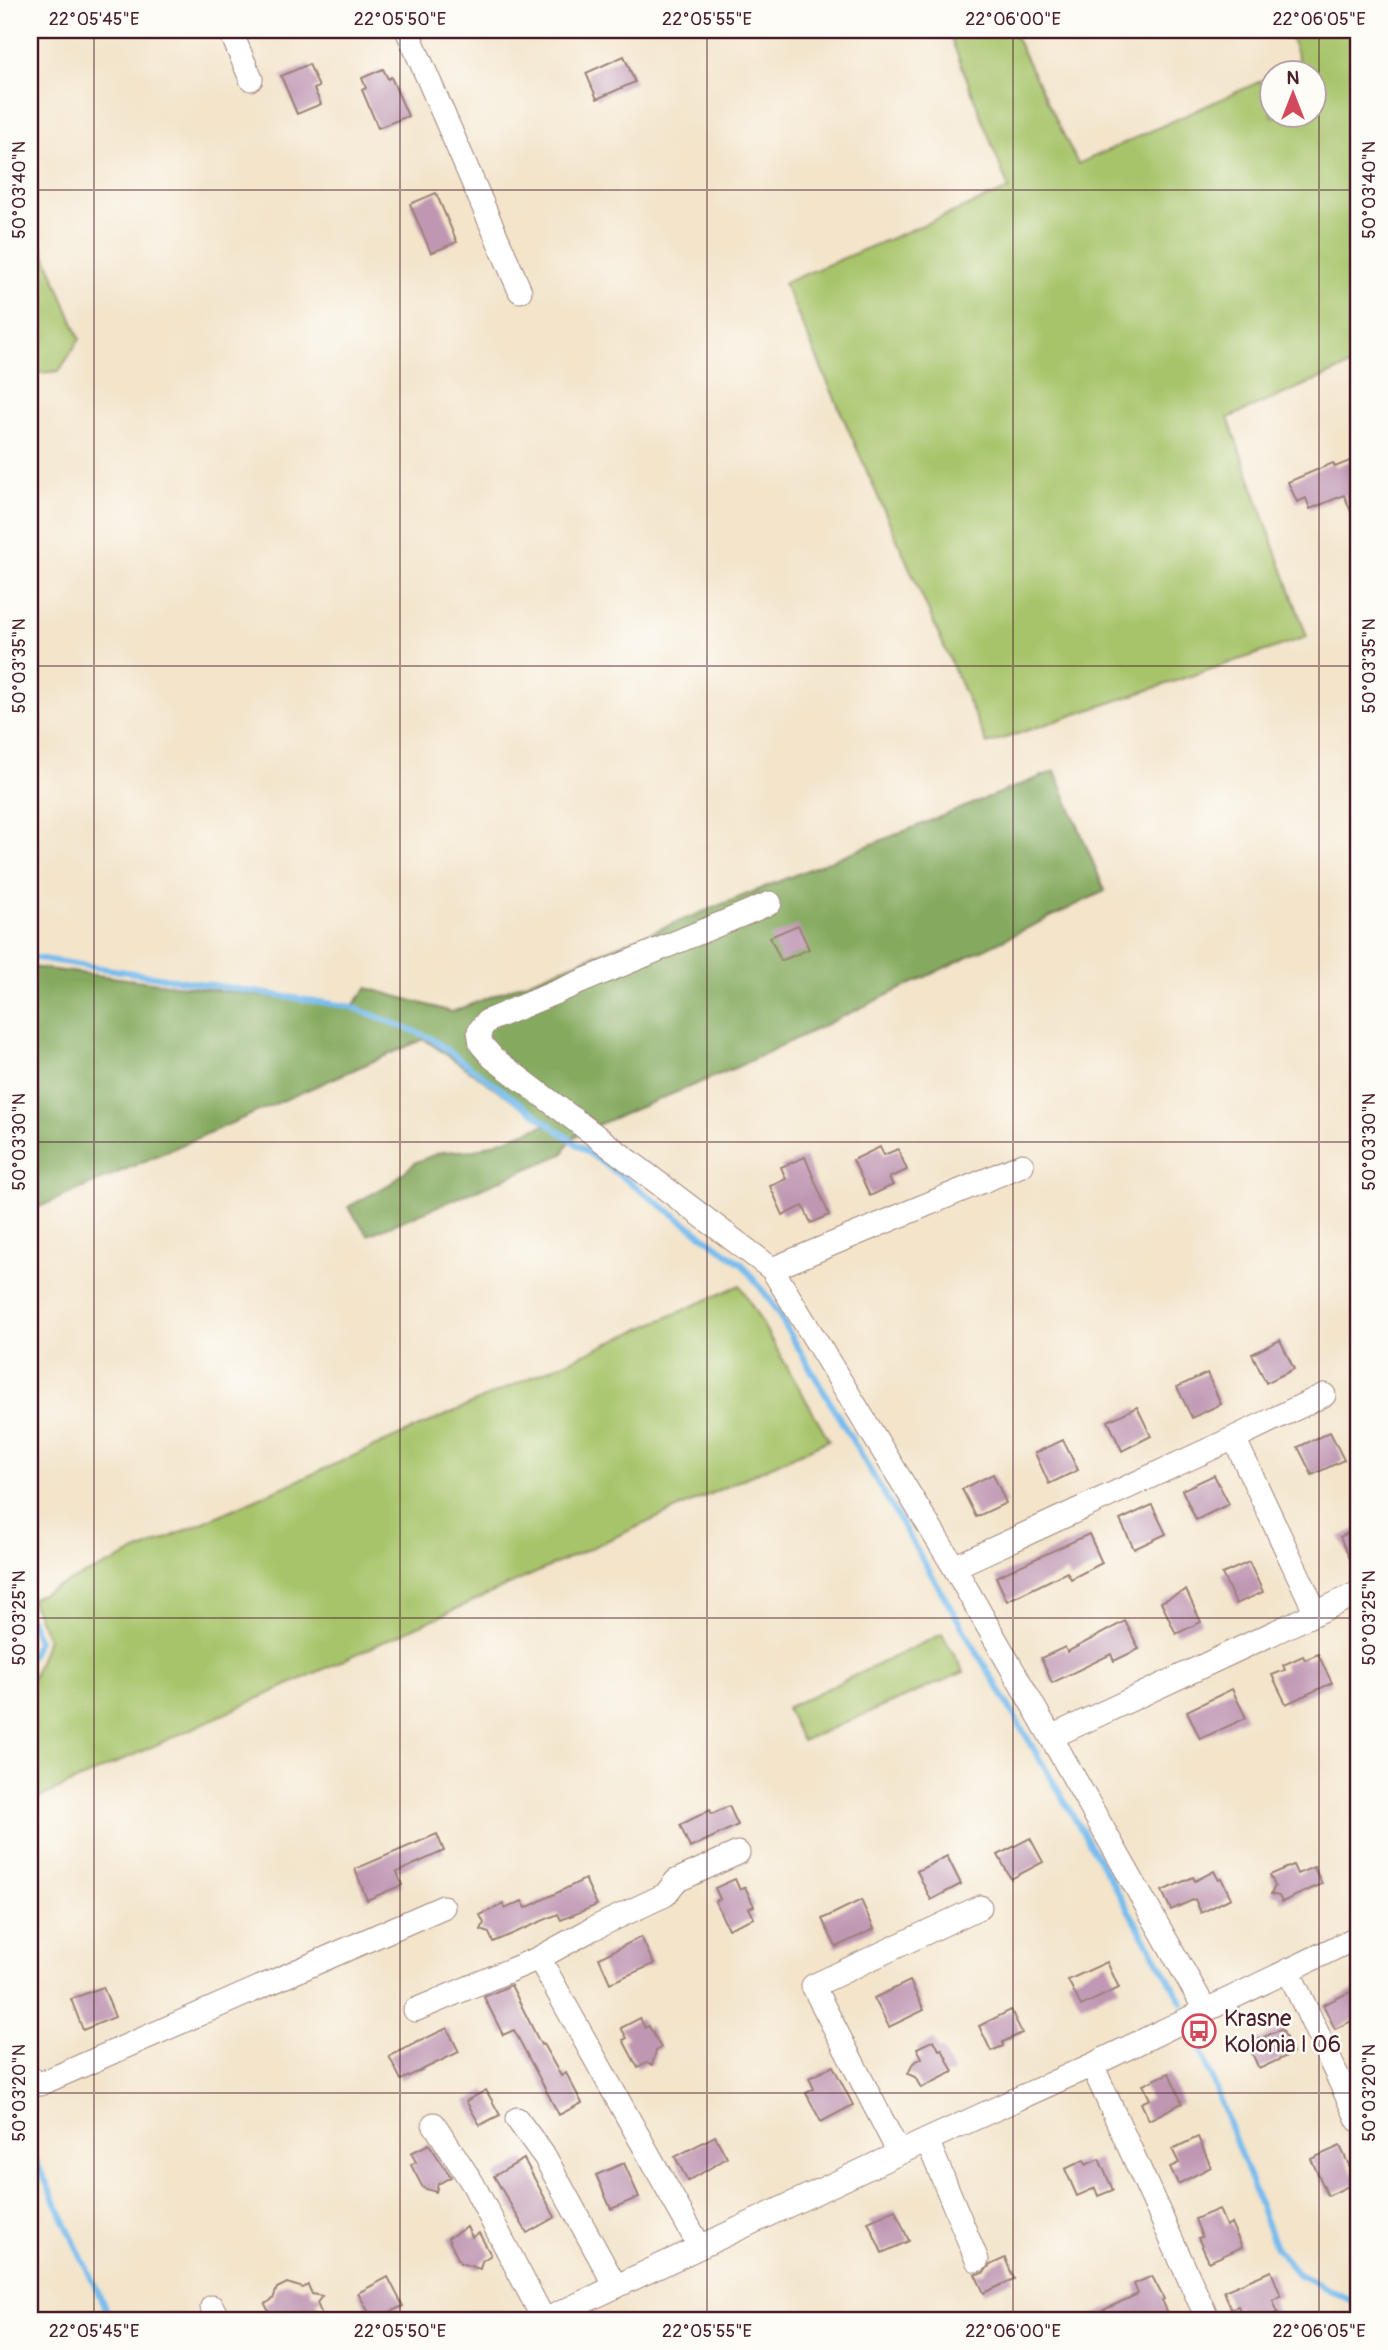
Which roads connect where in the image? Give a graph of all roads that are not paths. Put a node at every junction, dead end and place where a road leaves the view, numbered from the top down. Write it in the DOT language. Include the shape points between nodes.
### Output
graph roads {
  1 [pos="230,30"];
  2 [pos="407,30"];
  3 [pos="251,79"];
  4 [pos="520,292"];
  5 [pos="770,903"];
  6 [pos="1022,1165"];
  7 [pos="772,1269"];
  8 [pos="1324,1395"];
  9 [pos="1234,1438"];
  10 [pos="954,1567"];
  11 [pos="1358,1593"];
  12 [pos="1316,1613"];
  13 [pos="1051,1737"];
  14 [pos="738,1853"];
  15 [pos="443,1907"];
  16 [pos="980,1907"];
  17 [pos="1358,1937"];
  18 [pos="539,1958"];
  19 [pos="1288,1970"];
  20 [pos="1205,2009"];
  21 [pos="415,2010"];
  22 [pos="1092,2065"];
  23 [pos="30,2078"];
  24 [pos="517,2119"];
  25 [pos="1358,2120"];
  26 [pos="434,2124"];
  27 [pos="927,2140"];
  28 [pos="899,2153"];
  29 [pos="484,2175"];
  30 [pos="700,2248"];
  31 [pos="977,2260"];
  32 [pos="616,2287"];
  33 [pos="550,2318"];
  34 [pos="1208,2320"];
  1 -- 3 [label="street"];
  2 -- 4 [label="street"];
  5 -- 7 [label="street" via="486,1021 479,1031 481,1044 493,1058"];
  6 -- 7 [label="street"];
  7 -- 10 [label="street"];
  8 -- 9 [label="street"];
  9 -- 10 [label="street"];
  9 -- 12 [label="street"];
  10 -- 13 [label="street"];
  11 -- 12 [label="street"];
  12 -- 13 [label="street"];
  13 -- 20 [label="street"];
  14 -- 18 [label="street" via="676,1881 664,1895"];
  15 -- 23 [label="street" via="40,2084"];
  16 -- 28 [label="street" via="813,1986"];
  17 -- 19 [label="street"];
  18 -- 21 [label="street"];
  18 -- 30 [label="street"];
  19 -- 20 [label="street"];
  19 -- 25 [label="street"];
  20 -- 22 [label="street"];
  22 -- 27 [label="street"];
  22 -- 34 [label="street"];
  24 -- 32 [label="street" via="545,2157"];
  26 -- 33 [label="street"];
  27 -- 28 [label="street"];
  27 -- 31 [label="street"];
  28 -- 30 [label="street"];
  29 -- 33 [label="street" via="539,2279"];
  30 -- 32 [label="street"];
  32 -- 33 [label="street"];
}
